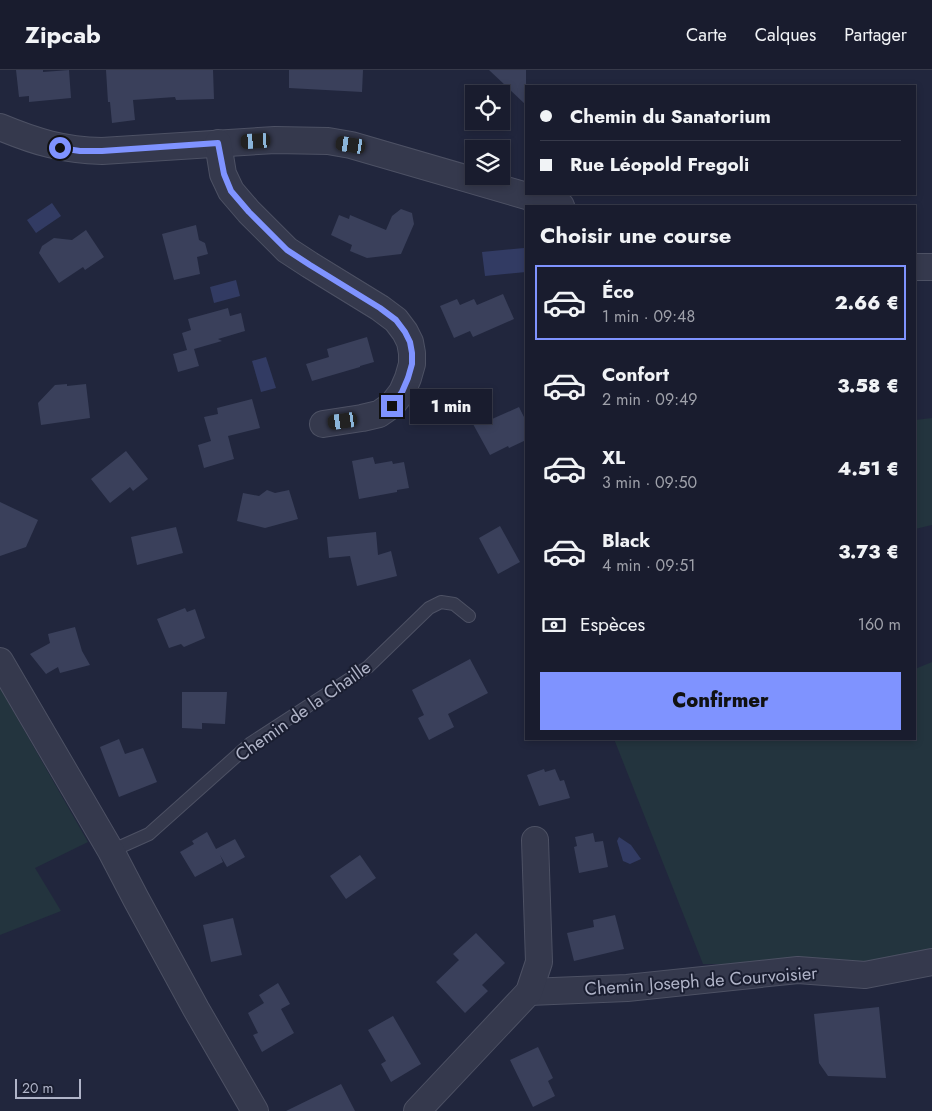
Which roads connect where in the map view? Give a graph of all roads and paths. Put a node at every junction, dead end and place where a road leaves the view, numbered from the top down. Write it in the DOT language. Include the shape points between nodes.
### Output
graph roads {
  1 [pos="0,127"];
  2 [pos="218,143"];
  3 [pos="558,205"];
  4 [pos="916,267"];
  5 [pos="932,268"];
  6 [pos="323,424"];
  7 [pos="469,616"];
  8 [pos="0,661"];
  9 [pos="535,840"];
  10 [pos="111,851"];
  11 [pos="932,962"];
  12 [pos="529,992"];
  13 [pos="255,1111"];
  14 [pos="417,1111"];
  1 -- 2 [label="street" via="45,144 80,151"];
  2 -- 3 [label="street" via="275,140 351,145"];
  2 -- 6 [label="street" via="231,191 249,212 287,250 396,320 410,342 412,364 402,392 392,406 379,414"];
  4 -- 5 [label="street"];
  7 -- 10 [label="lane, Chemin de la Chaille" via="454,604 441,602 429,608 368,667 251,743 149,834"];
  8 -- 10 [label="street"];
  9 -- 12 [label="street" via="540,962"];
  10 -- 13 [label="street"];
  11 -- 12 [label="street, Chemin Joseph de Courvoisier" via="865,975 798,970 627,988"];
  12 -- 14 [label="street"];
}
